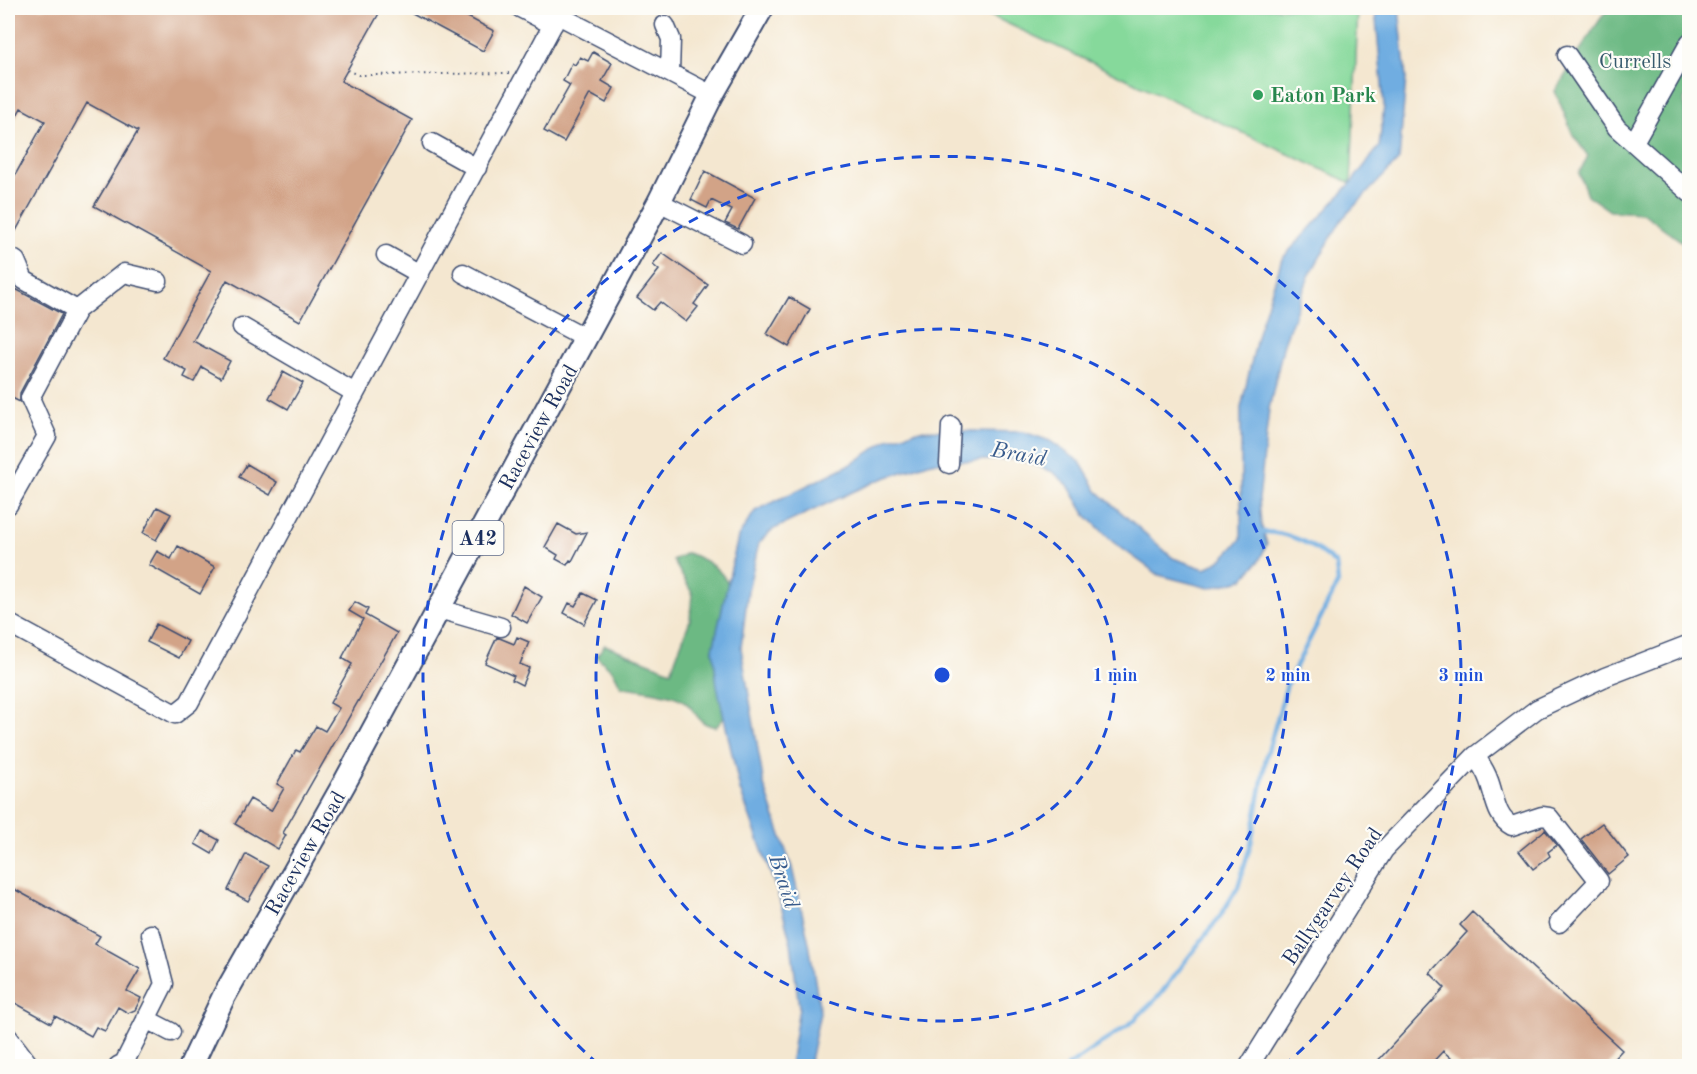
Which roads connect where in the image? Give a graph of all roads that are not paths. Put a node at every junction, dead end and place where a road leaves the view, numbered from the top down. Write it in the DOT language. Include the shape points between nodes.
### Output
graph roads {
  1 [pos="520,8"];
  2 [pos="762,8"];
  3 [pos="558,16"];
  4 [pos="664,25"];
  5 [pos="1689,42"];
  6 [pos="1567,55"];
  7 [pos="670,74"];
  8 [pos="712,95"];
  9 [pos="1634,142"];
  10 [pos="432,143"];
  11 [pos="477,168"];
  12 [pos="1689,193"];
  13 [pos="659,202"];
  14 [pos="742,243"];
  15 [pos="386,255"];
  16 [pos="8,256"];
  17 [pos="463,273"];
  18 [pos="420,274"];
  19 [pos="158,281"];
  20 [pos="77,310"];
  21 [pos="242,327"];
  22 [pos="586,338"];
  23 [pos="356,393"];
  24 [pos="951,426"];
  25 [pos="949,464"];
  26 [pos="8,505"];
  27 [pos="439,609"];
  28 [pos="8,622"];
  29 [pos="501,627"];
  30 [pos="1689,644"];
  31 [pos="1475,756"];
  32 [pos="1559,923"];
  33 [pos="151,934"];
  34 [pos="146,1019"];
  35 [pos="171,1032"];
  36 [pos="8,1037"];
  37 [pos="8,1062"];
  38 [pos="11,1066"];
  39 [pos="30,1066"];
  40 [pos="118,1066"];
  41 [pos="191,1066"];
  42 [pos="1249,1066"];
  1 -- 3 [label="street"];
  2 -- 8 [label="main road, Raceview Road / A42"];
  3 -- 7 [label="street"];
  3 -- 11 [label="street"];
  4 -- 7 [label="street" via="671,39"];
  5 -- 9 [label="street"];
  6 -- 9 [label="street" via="1601,108"];
  7 -- 8 [label="street"];
  8 -- 13 [label="main road, Raceview Road / A42"];
  9 -- 12 [label="street"];
  10 -- 11 [label="street"];
  11 -- 18 [label="street"];
  13 -- 14 [label="street"];
  13 -- 22 [label="main road, Raceview Road / A42"];
  15 -- 18 [label="street"];
  16 -- 20 [label="street" via="16,261 24,280"];
  17 -- 22 [label="street"];
  18 -- 23 [label="street"];
  19 -- 20 [label="street" via="124,273"];
  20 -- 26 [label="street" via="30,399 47,436"];
  21 -- 23 [label="street"];
  22 -- 27 [label="main road, Raceview Road / A42"];
  23 -- 28 [label="street" via="189,703 175,714"];
  24 -- 25 [label="street"];
  27 -- 29 [label="street"];
  27 -- 41 [label="main road, Raceview Road / A42" via="224,996"];
  30 -- 31 [label="street, Ballygarvey Road" via="1537,709"];
  31 -- 32 [label="street" via="1489,779 1504,820 1512,826 1549,817 1599,880"];
  31 -- 42 [label="street, Ballygarvey Road" via="1384,850"];
  33 -- 34 [label="street" via="164,984"];
  34 -- 35 [label="street"];
  34 -- 40 [label="street" via="124,1063"];
  36 -- 39 [label="street"];
  37 -- 38 [label="street"];
}
